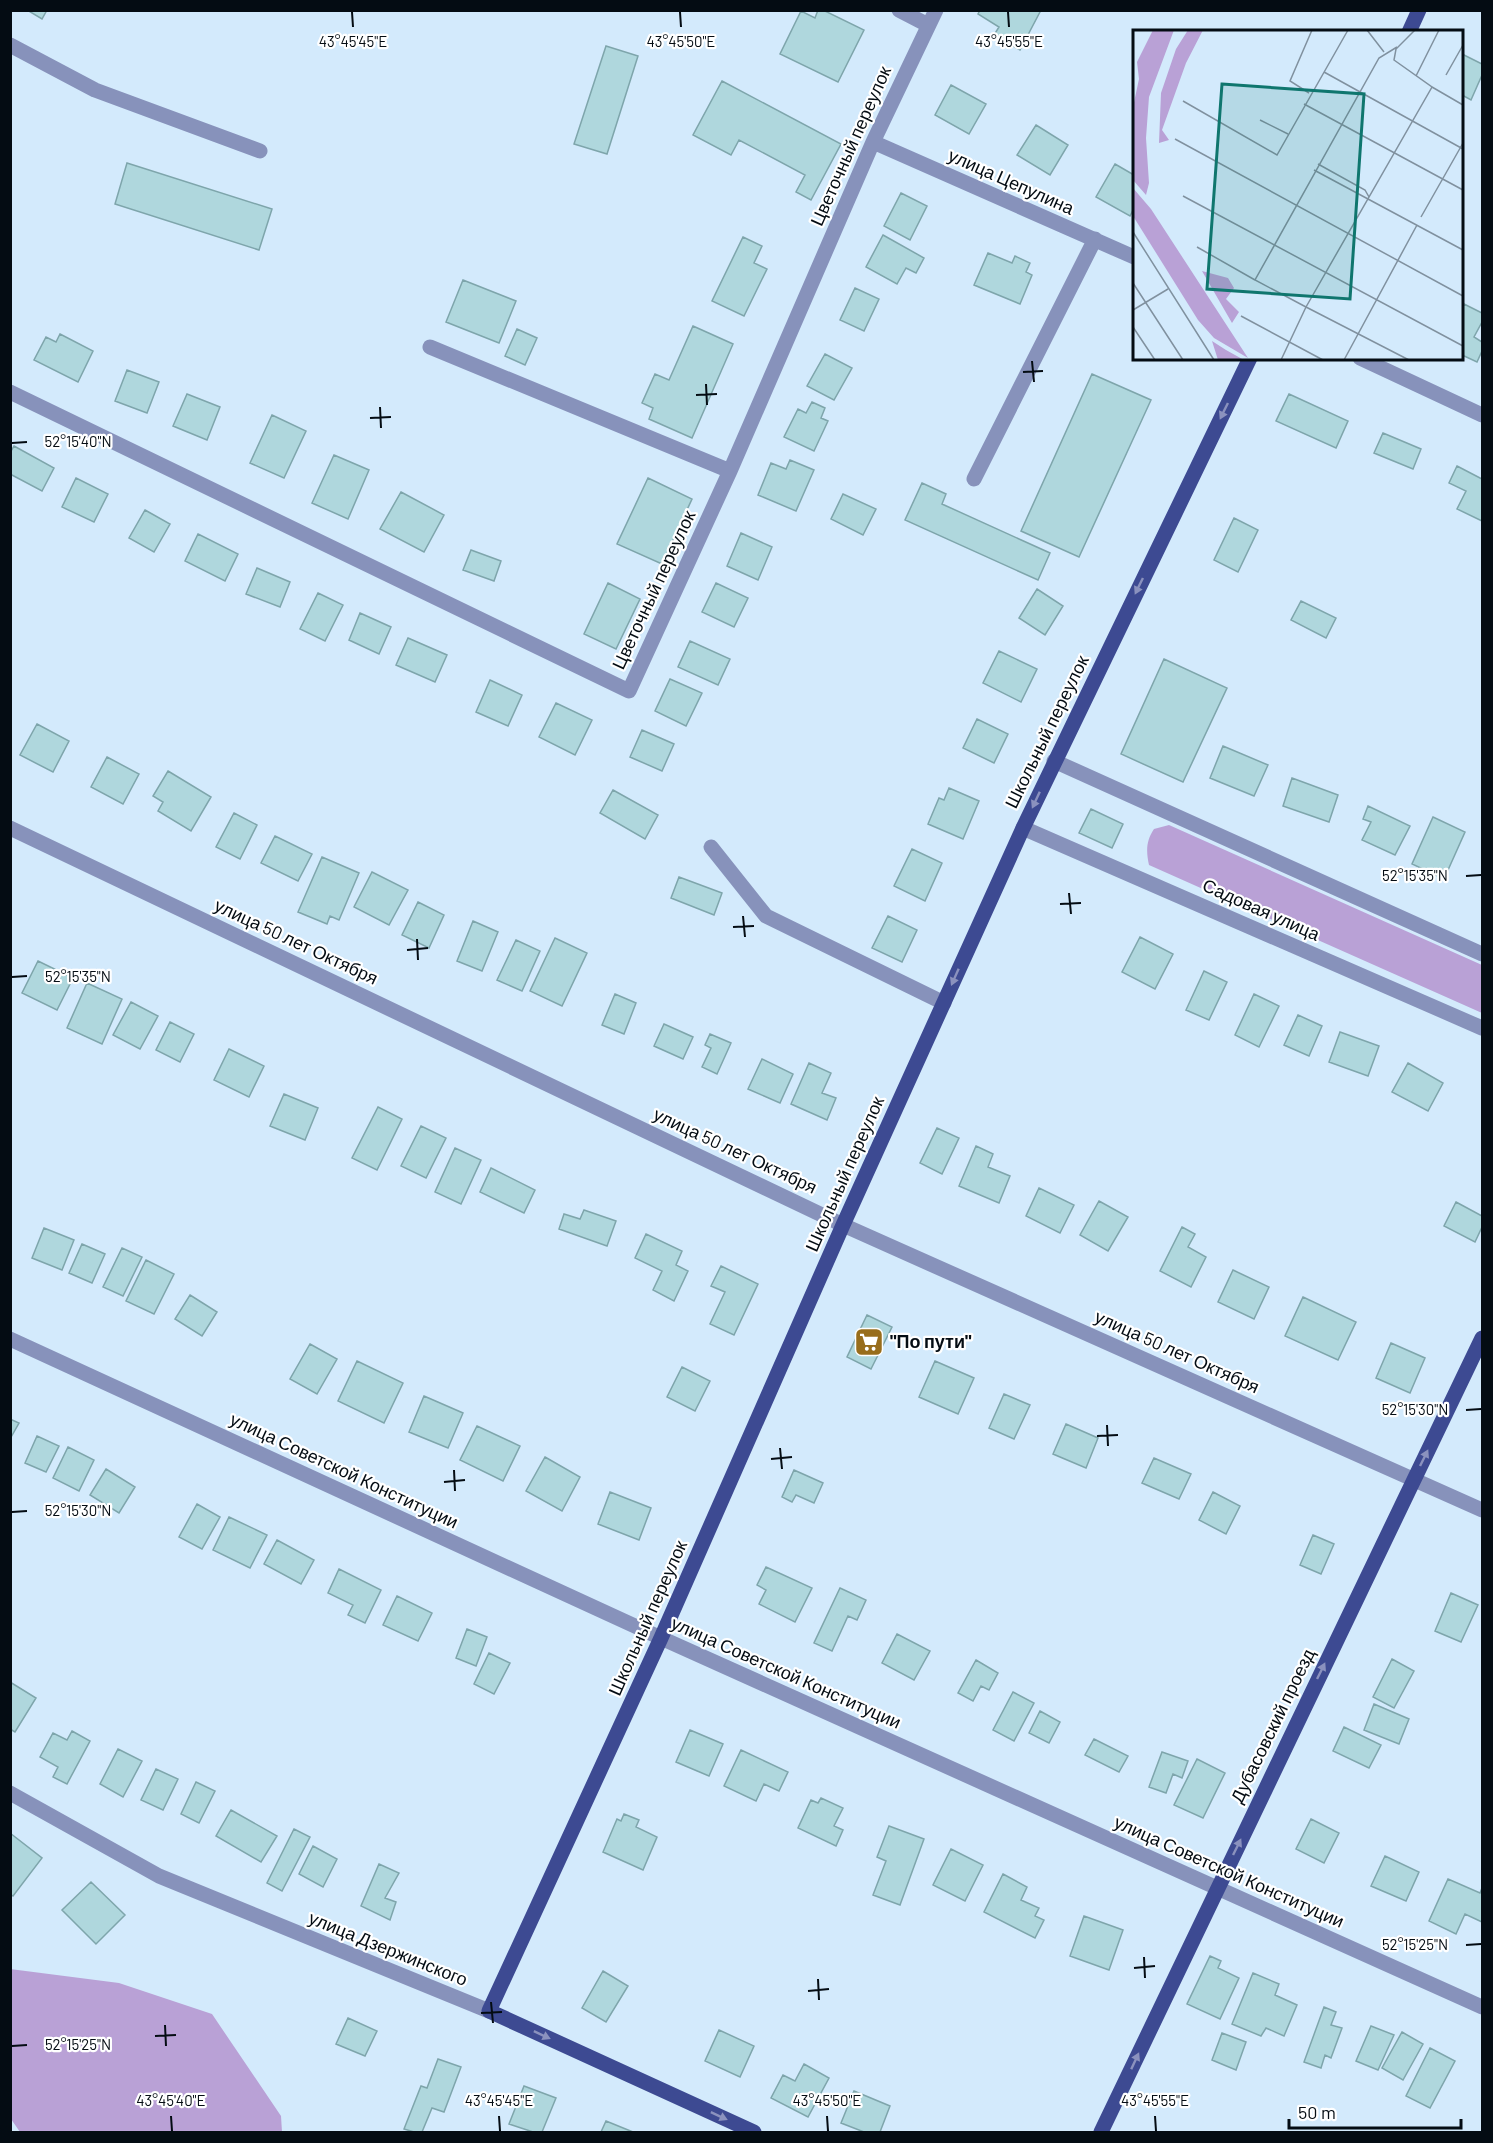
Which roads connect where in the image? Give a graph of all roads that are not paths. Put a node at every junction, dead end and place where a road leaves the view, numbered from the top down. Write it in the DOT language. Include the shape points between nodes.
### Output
graph roads {
  1 [pos="899,10"];
  2 [pos="936,10"];
  3 [pos="1419,10"];
  4 [pos="928,25"];
  5 [pos="1410,30"];
  6 [pos="10,45"];
  7 [pos="873,142"];
  8 [pos="260,152"];
  9 [pos="1095,239"];
  10 [pos="1133,257"];
  11 [pos="430,347"];
  12 [pos="1249,360"];
  13 [pos="1364,360"];
  14 [pos="10,392"];
  15 [pos="1482,415"];
  16 [pos="730,471"];
  17 [pos="974,479"];
  18 [pos="1054,761"];
  19 [pos="10,828"];
  20 [pos="1023,828"];
  21 [pos="711,848"];
  22 [pos="1482,954"];
  23 [pos="944,1003"];
  24 [pos="1482,1028"];
  25 [pos="843,1225"];
  26 [pos="1482,1338"];
  27 [pos="10,1339"];
  28 [pos="1413,1479"];
  29 [pos="1482,1510"];
  30 [pos="662,1638"];
  31 [pos="10,1793"];
  32 [pos="1217,1888"];
  33 [pos="1482,2007"];
  34 [pos="489,2011"];
  35 [pos="754,2133"];
  36 [pos="1101,2133"];
  1 -- 4 [label="street"];
  2 -- 4 [label="street, Цветочный переулок"];
  3 -- 5 [label="main road"];
  4 -- 7 [label="street, Цветочный переулок"];
  6 -- 8 [label="street" via="95,90"];
  7 -- 9 [label="street, улица Цепулина"];
  7 -- 16 [label="street, Цветочный переулок"];
  9 -- 10 [label="street, улица Цепулина"];
  9 -- 17 [label="street"];
  11 -- 16 [label="street"];
  12 -- 18 [label="main road, Школьный переулок, one-way"];
  13 -- 15 [label="street"];
  14 -- 16 [label="street, Цветочный переулок" via="629,691"];
  18 -- 20 [label="main road, Школьный переулок, one-way"];
  18 -- 22 [label="street"];
  19 -- 25 [label="street, улица 50 лет Октября"];
  20 -- 23 [label="main road, Школьный переулок, one-way"];
  20 -- 24 [label="street, Садовая улица"];
  21 -- 23 [label="street" via="766,916"];
  23 -- 25 [label="main road, Школьный переулок"];
  25 -- 28 [label="street, улица 50 лет Октября"];
  25 -- 30 [label="main road, Школьный переулок"];
  28 -- 26 [label="main road, Дубасовский проезд, one-way"];
  27 -- 30 [label="street, улица Советской Конституции"];
  28 -- 29 [label="street, улица 50 лет Октября"];
  32 -- 28 [label="main road, Дубасовский проезд, one-way"];
  30 -- 32 [label="street, улица Советской Конституции"];
  30 -- 34 [label="main road, Школьный переулок"];
  31 -- 34 [label="street, улица Дзержинского" via="159,1876"];
  32 -- 33 [label="street, улица Советской Конституции"];
  36 -- 32 [label="main road, Дубасовский проезд, one-way"];
  34 -- 35 [label="main road, улица Дзержинского, one-way"];
}
